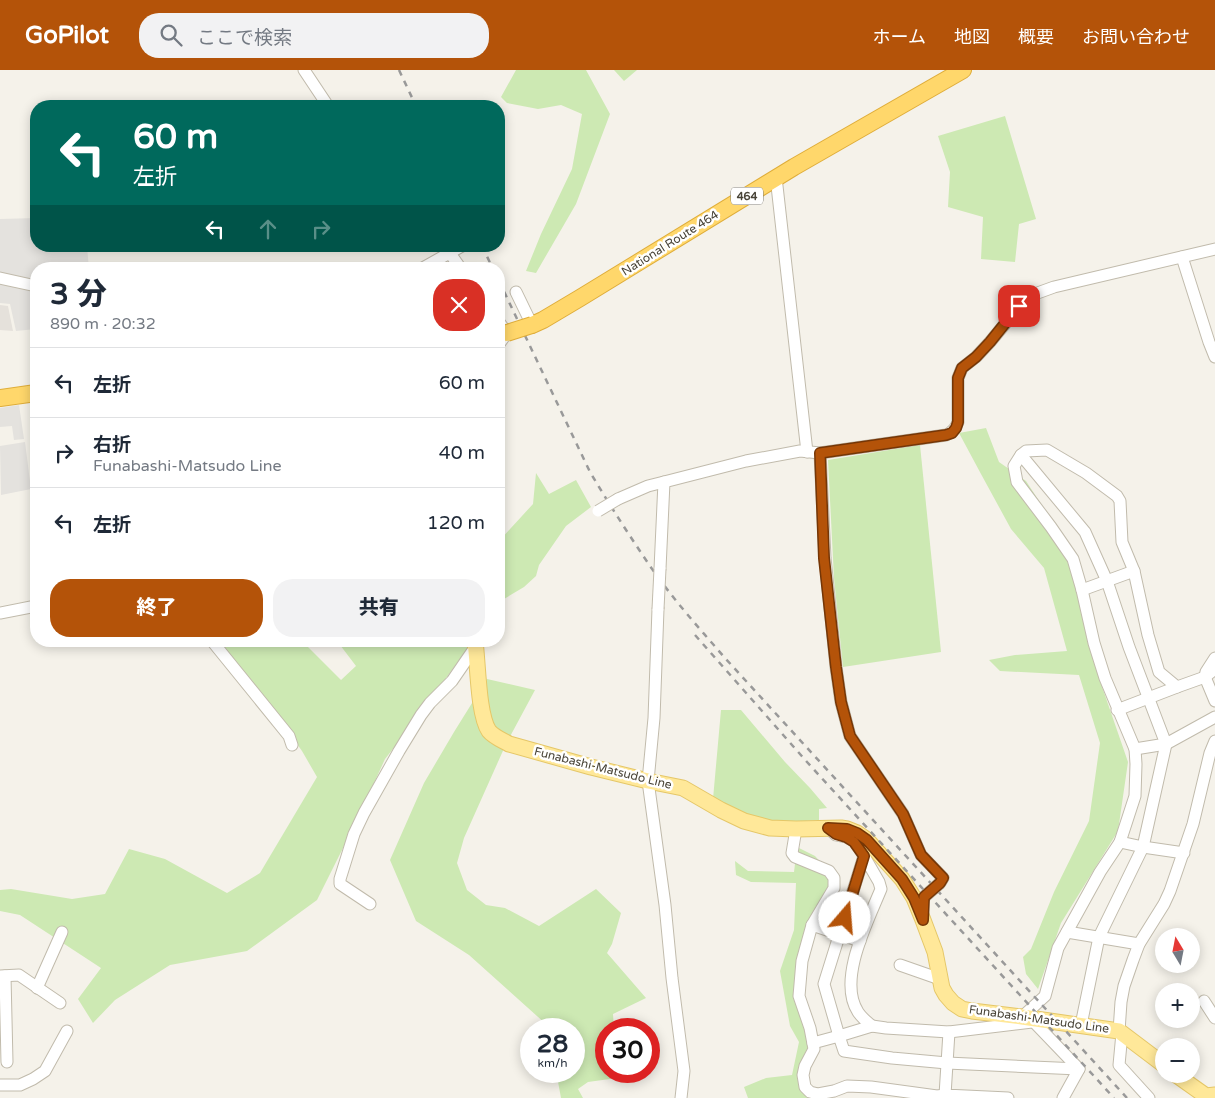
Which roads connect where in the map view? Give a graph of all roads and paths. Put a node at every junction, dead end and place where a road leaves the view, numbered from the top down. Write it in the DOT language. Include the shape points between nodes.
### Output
graph roads {
  1 [pos="304,70"];
  2 [pos="963,70"];
  3 [pos="324,100"];
  4 [pos="776,177"];
  5 [pos="1215,249"];
  6 [pos="445,252"];
  7 [pos="1182,257"];
  8 [pos="431,262"];
  9 [pos="0,278"];
  10 [pos="30,285"];
  11 [pos="516,292"];
  12 [pos="532,324"];
  13 [pos="505,333"];
  14 [pos="1215,357"];
  15 [pos="30,394"];
  16 [pos="0,398"];
  17 [pos="807,452"];
  18 [pos="820,453"];
  19 [pos="1021,455"];
  20 [pos="664,482"];
  21 [pos="598,511"];
  22 [pos="1134,571"];
  23 [pos="1107,581"];
  24 [pos="1082,590"];
  25 [pos="30,607"];
  26 [pos="0,613"];
  27 [pos="217,647"];
  28 [pos="473,647"];
  29 [pos="475,647"];
  30 [pos="1215,658"];
  31 [pos="1215,669"];
  32 [pos="1205,677"];
  33 [pos="1177,687"];
  34 [pos="1148,698"];
  35 [pos="1215,701"];
  36 [pos="1118,710"];
  37 [pos="1215,717"];
  38 [pos="1215,740"];
  39 [pos="1166,744"];
  40 [pos="292,745"];
  41 [pos="1135,749"];
  42 [pos="648,781"];
  43 [pos="828,828"];
  44 [pos="796,829"];
  45 [pos="1120,842"];
  46 [pos="1143,847"];
  47 [pos="1184,853"];
  48 [pos="864,856"];
  49 [pos="370,904"];
  50 [pos="923,920"];
  51 [pos="812,925"];
  52 [pos="62,932"];
  53 [pos="1067,932"];
  54 [pos="840,934"];
  55 [pos="1099,937"];
  56 [pos="860,941"];
  57 [pos="1139,944"];
  58 [pos="900,965"];
  59 [pos="2,976"];
  60 [pos="940,978"];
  61 [pos="37,988"];
  62 [pos="1204,1001"];
  63 [pos="60,1003"];
  64 [pos="1215,1018"];
  65 [pos="1029,1019"];
  66 [pos="1081,1025"];
  67 [pos="872,1026"];
  68 [pos="67,1031"];
  69 [pos="949,1032"];
  70 [pos="1121,1032"];
  71 [pos="839,1036"];
  72 [pos="813,1043"];
  73 [pos="1155,1058"];
  74 [pos="7,1062"];
  75 [pos="947,1063"];
  76 [pos="1079,1069"];
  77 [pos="1188,1083"];
  78 [pos="0,1085"];
  79 [pos="1215,1095"];
  80 [pos="945,1096"];
  81 [pos="681,1098"];
  82 [pos="1008,1098"];
  83 [pos="1063,1098"];
  84 [pos="1149,1098"];
  1 -- 3 [label="street"];
  2 -- 4 [label="highway, National Route 464 / 464"];
  4 -- 12 [label="highway, National Route 464 / 464" via="566,307"];
  4 -- 17 [label="street"];
  5 -- 7 [label="street"];
  6 -- 8 [label="street"];
  7 -- 14 [label="street"];
  7 -- 18 [label="street" via="1054,287 1024,301 990,342 962,368 958,378 958,422 952,433"];
  9 -- 10 [label="street"];
  11 -- 12 [label="street"];
  12 -- 13 [label="highway, 464, bridge"];
  15 -- 16 [label="highway"];
  17 -- 18 [label="street"];
  17 -- 20 [label="street" via="746,461"];
  18 -- 50 [label="street, bridge" via="824,558 841,702 850,736 903,814 921,855 943,878 924,897"];
  19 -- 22 [label="street" via="1047,450 1117,496 1122,542"];
  19 -- 23 [label="street" via="1086,532"];
  19 -- 24 [label="street" via="1014,466 1017,482 1073,559"];
  20 -- 21 [label="street, bridge" via="618,499"];
  20 -- 42 [label="street, bridge" via="654,718"];
  22 -- 23 [label="street"];
  22 -- 33 [label="street" via="1159,672"];
  23 -- 24 [label="street"];
  23 -- 34 [label="street"];
  24 -- 36 [label="street" via="1094,643"];
  25 -- 26 [label="street"];
  27 -- 40 [label="street" via="289,736"];
  28 -- 49 [label="street" via="452,681 422,715 354,834 340,884"];
  29 -- 42 [label="main road, Funabashi-Matsudo Line" via="480,700 490,732 497,738"];
  30 -- 32 [label="street"];
  31 -- 32 [label="street"];
  32 -- 33 [label="street"];
  32 -- 35 [label="street"];
  33 -- 34 [label="street"];
  34 -- 36 [label="street"];
  34 -- 39 [label="street"];
  36 -- 41 [label="street"];
  37 -- 39 [label="street"];
  38 -- 47 [label="street"];
  39 -- 41 [label="street"];
  39 -- 46 [label="street"];
  41 -- 45 [label="street" via="1135,796"];
  42 -- 44 [label="main road, Funabashi-Matsudo Line" via="682,788 744,821 770,828"];
  42 -- 81 [label="street" via="684,1070"];
  43 -- 44 [label="main road, Funabashi-Matsudo Line"];
  43 -- 48 [label="street" via="854,842"];
  43 -- 50 [label="main road, Funabashi-Matsudo Line" via="847,829 867,840 902,879"];
  44 -- 51 [label="street" via="792,853 795,857 829,871 834,878 834,888"];
  45 -- 46 [label="street"];
  45 -- 53 [label="street"];
  46 -- 47 [label="street"];
  46 -- 55 [label="street"];
  47 -- 57 [label="street" via="1164,904"];
  48 -- 54 [label="street"];
  48 -- 56 [label="street" via="881,889"];
  50 -- 60 [label="main road, Funabashi-Matsudo Line" via="935,952"];
  51 -- 54 [label="street"];
  51 -- 72 [label="street" via="802,961 799,996"];
  52 -- 61 [label="street"];
  53 -- 55 [label="street"];
  53 -- 65 [label="street" via="1058,948 1045,996"];
  54 -- 56 [label="street"];
  54 -- 71 [label="street" via="824,984"];
  55 -- 57 [label="street"];
  55 -- 66 [label="street"];
  56 -- 67 [label="street" via="850,980 852,996 858,1012"];
  57 -- 70 [label="street" via="1124,986"];
  58 -- 60 [label="street"];
  59 -- 61 [label="street" via="19,975"];
  59 -- 74 [label="street"];
  60 -- 65 [label="main road, Funabashi-Matsudo Line" via="946,995 962,1009"];
  61 -- 63 [label="street"];
  62 -- 64 [label="street"];
  65 -- 66 [label="main road, Funabashi-Matsudo Line"];
  65 -- 69 [label="street"];
  65 -- 76 [label="street"];
  66 -- 70 [label="main road, Funabashi-Matsudo Line"];
  67 -- 69 [label="street"];
  67 -- 71 [label="street"];
  68 -- 78 [label="street" via="45,1071 20,1085"];
  69 -- 75 [label="street"];
  70 -- 73 [label="main road, Funabashi-Matsudo Line"];
  70 -- 84 [label="street" via="1118,1065"];
  71 -- 72 [label="street"];
  71 -- 75 [label="street" via="844,1051"];
  72 -- 80 [label="street" via="814,1049 803,1075 805,1088 810,1092 818,1094 847,1086 863,1086"];
  75 -- 76 [label="street"];
  75 -- 80 [label="street"];
  76 -- 83 [label="street"];
  77 -- 79 [label="main road" via="1206,1096"];
  80 -- 82 [label="street"];
}
